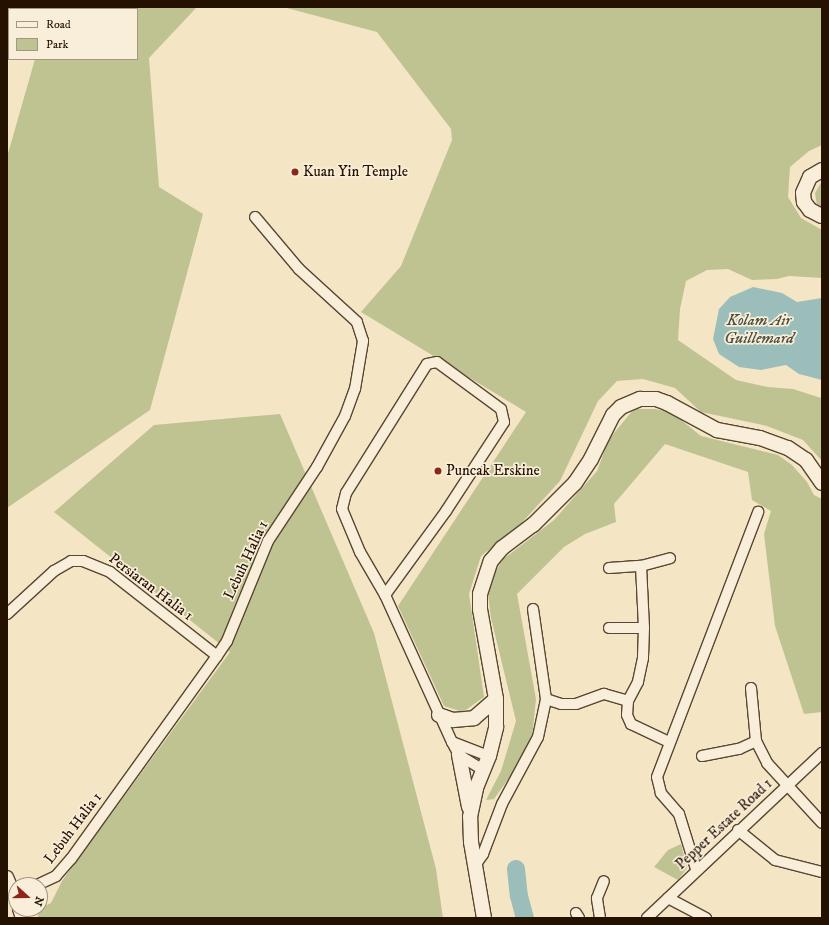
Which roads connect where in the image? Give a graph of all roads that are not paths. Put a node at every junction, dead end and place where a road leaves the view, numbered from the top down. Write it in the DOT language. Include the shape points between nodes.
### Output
graph roads {
  1 [pos="822,170"];
  2 [pos="822,216"];
  3 [pos="255,217"];
  4 [pos="822,483"];
  5 [pos="758,512"];
  6 [pos="670,558"];
  7 [pos="641,566"];
  8 [pos="609,568"];
  9 [pos="385,596"];
  10 [pos="533,609"];
  11 [pos="7,614"];
  12 [pos="609,628"];
  13 [pos="644,628"];
  14 [pos="216,656"];
  15 [pos="751,688"];
  16 [pos="496,699"];
  17 [pos="546,699"];
  18 [pos="628,701"];
  19 [pos="439,715"];
  20 [pos="756,741"];
  21 [pos="452,742"];
  22 [pos="668,742"];
  23 [pos="822,753"];
  24 [pos="459,755"];
  25 [pos="489,756"];
  26 [pos="702,756"];
  27 [pos="483,770"];
  28 [pos="786,785"];
  29 [pos="470,817"];
  30 [pos="822,823"];
  31 [pos="738,830"];
  32 [pos="474,867"];
  33 [pos="696,869"];
  34 [pos="822,872"];
  35 [pos="48,880"];
  36 [pos="604,881"];
  37 [pos="668,898"];
  38 [pos="484,918"];
  39 [pos="600,918"];
  40 [pos="647,918"];
  41 [pos="706,918"];
  1 -- 2 [label="main road" via="810,177 803,193 804,202 810,210"];
  3 -- 14 [label="street, Lebuh Halia 1" via="298,269 357,322 362,341 355,389 345,416 317,467 268,541 227,641"];
  4 -- 16 [label="main road" via="806,460 776,444 760,438 717,430 656,399 640,399 621,407 604,429 591,459 575,483 533,524 502,548 484,575 480,609"];
  5 -- 22 [label="street"];
  6 -- 7 [label="street"];
  7 -- 8 [label="street"];
  7 -- 13 [label="street"];
  9 -- 9 [label="street" via="360,552 342,508 346,493 427,364 437,362 501,409 504,422 446,511"];
  9 -- 19 [label="street"];
  10 -- 17 [label="street"];
  11 -- 14 [label="street, Persiaran Halia 1" via="54,571 71,561 83,560 110,572"];
  12 -- 13 [label="street"];
  13 -- 18 [label="street" via="643,658 638,682"];
  14 -- 35 [label="street, Lebuh Halia 1" via="71,859 56,876"];
  15 -- 20 [label="street"];
  16 -- 19 [label="main road" via="474,718 460,720"];
  16 -- 25 [label="main road" via="496,727"];
  17 -- 18 [label="street" via="561,704 576,704 604,694"];
  17 -- 32 [label="street" via="538,738 502,804 483,854"];
  18 -- 22 [label="street" via="627,715 631,724"];
  19 -- 21 [label="street"];
  20 -- 26 [label="street" via="734,750"];
  20 -- 28 [label="street" via="767,763"];
  21 -- 24 [label="street"];
  21 -- 25 [label="street" via="466,745"];
  22 -- 33 [label="street" via="657,777 657,786 680,814"];
  23 -- 28 [label="street, Pepper Estate Road 1"];
  24 -- 27 [label="street"];
  24 -- 29 [label="main road"];
  25 -- 27 [label="main road"];
  27 -- 29 [label="main road"];
  28 -- 30 [label="street"];
  28 -- 31 [label="street, Pepper Estate Road 1"];
  29 -- 32 [label="main road"];
  31 -- 33 [label="street, Pepper Estate Road 1"];
  31 -- 34 [label="street" via="775,860"];
  32 -- 38 [label="main road"];
  33 -- 37 [label="street, Pepper Estate Road 1"];
  36 -- 39 [label="street" via="597,898"];
  37 -- 40 [label="street, Pepper Estate Road 1"];
  37 -- 41 [label="street"];
}
